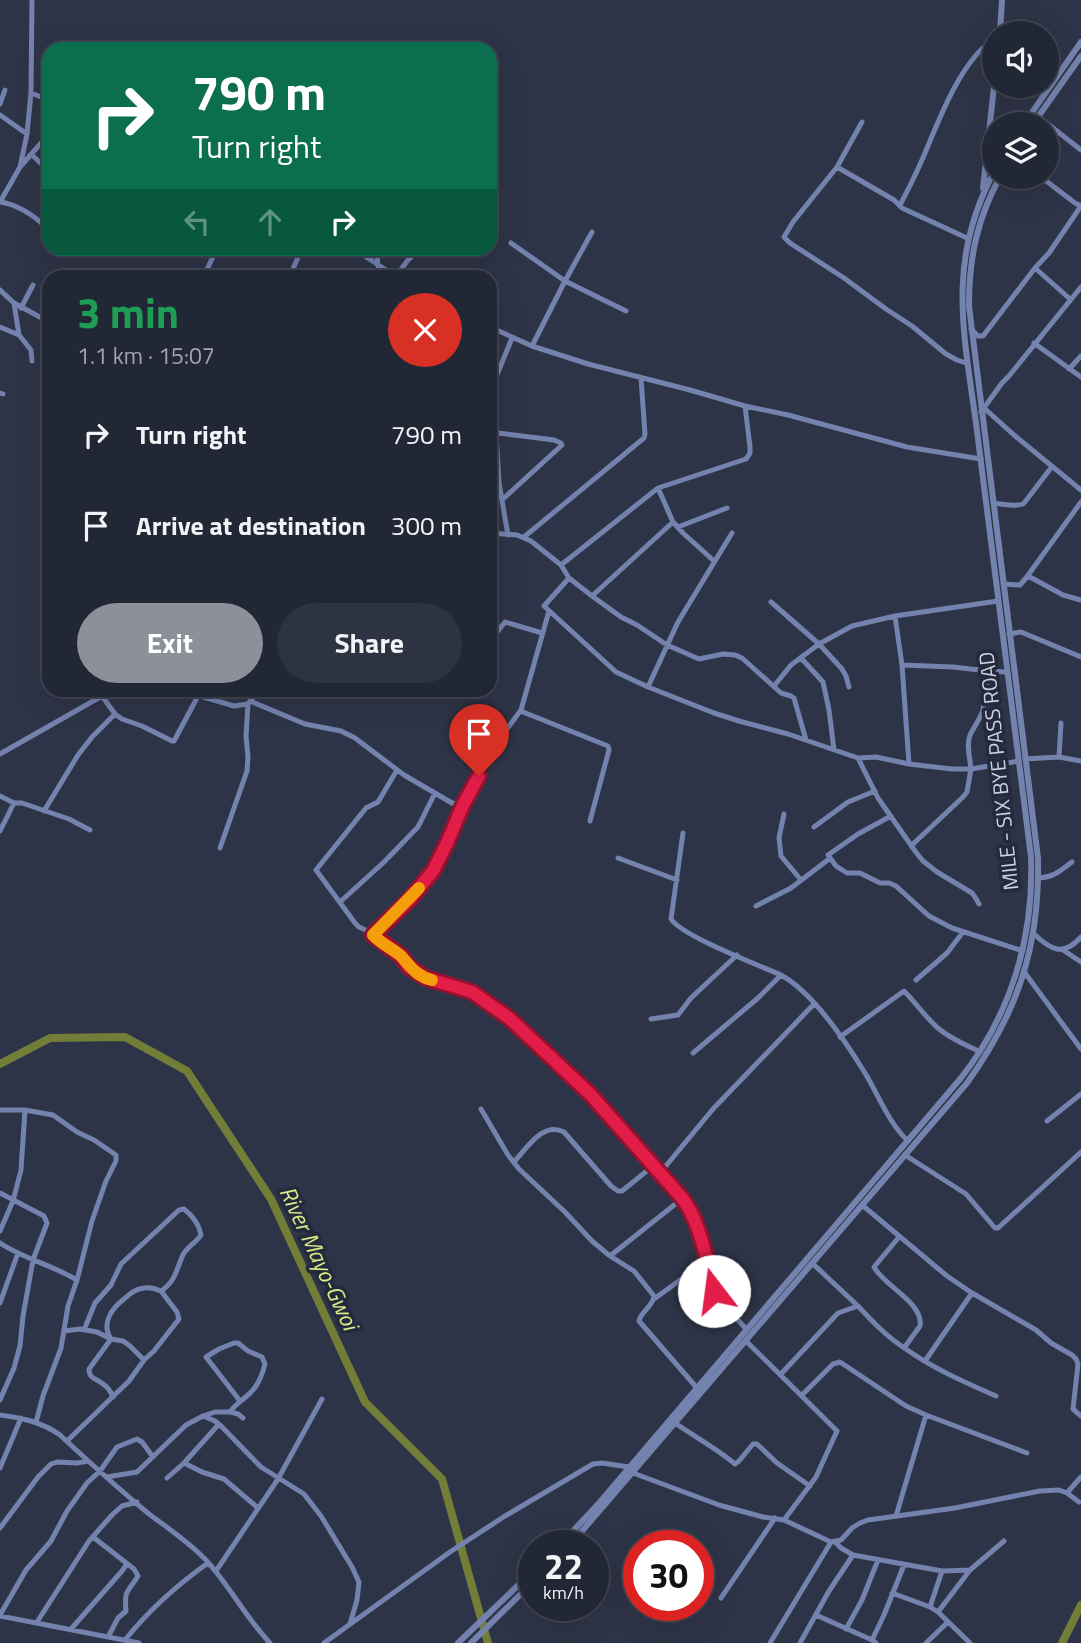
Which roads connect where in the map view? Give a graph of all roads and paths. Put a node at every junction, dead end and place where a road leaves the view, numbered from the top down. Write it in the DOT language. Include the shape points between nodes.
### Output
graph roads {
  1 [pos="32,0"];
  2 [pos="1002,0"];
  3 [pos="1001,21"];
  4 [pos="1081,42"];
  5 [pos="982,49"];
  6 [pos="1081,56"];
  7 [pos="5,90"];
  8 [pos="32,93"];
  9 [pos="42,97"];
  10 [pos="993,98"];
  11 [pos="0,104"];
  12 [pos="1032,112"];
  13 [pos="1042,112"];
  14 [pos="0,115"];
  15 [pos="862,122"];
  16 [pos="1059,132"];
  17 [pos="27,134"];
  18 [pos="42,143"];
  19 [pos="1081,149"];
  20 [pos="32,155"];
  21 [pos="42,164"];
  22 [pos="20,167"];
  23 [pos="837,167"];
  24 [pos="985,189"];
  25 [pos="994,189"];
  26 [pos="1057,189"];
  27 [pos="983,192"];
  28 [pos="0,202"];
  29 [pos="900,205"];
  30 [pos="1081,206"];
  31 [pos="982,215"];
  32 [pos="42,223"];
  33 [pos="592,232"];
  34 [pos="967,238"];
  35 [pos="510,243"];
  36 [pos="365,256"];
  37 [pos="377,256"];
  38 [pos="412,256"];
  39 [pos="378,265"];
  40 [pos="1035,268"];
  41 [pos="385,270"];
  42 [pos="399,270"];
  43 [pos="565,281"];
  44 [pos="33,285"];
  45 [pos="1081,287"];
  46 [pos="0,289"];
  47 [pos="1070,299"];
  48 [pos="14,303"];
  49 [pos="21,308"];
  50 [pos="626,311"];
  51 [pos="42,319"];
  52 [pos="0,327"];
  53 [pos="971,329"];
  54 [pos="497,330"];
  55 [pos="19,335"];
  56 [pos="512,338"];
  57 [pos="1034,343"];
  58 [pos="532,346"];
  59 [pos="1081,356"];
  60 [pos="32,361"];
  61 [pos="966,363"];
  62 [pos="1069,369"];
  63 [pos="497,375"];
  64 [pos="1081,377"];
  65 [pos="641,378"];
  66 [pos="745,406"];
  67 [pos="983,410"];
  68 [pos="497,433"];
  69 [pos="981,459"];
  70 [pos="497,466"];
  71 [pos="1052,467"];
  72 [pos="658,488"];
  73 [pos="1081,490"];
  74 [pos="503,499"];
  75 [pos="1081,502"];
  76 [pos="993,503"];
  77 [pos="727,508"];
  78 [pos="675,525"];
  79 [pos="497,533"];
  80 [pos="732,533"];
  81 [pos="508,534"];
  82 [pos="524,537"];
  83 [pos="714,561"];
  84 [pos="561,565"];
  85 [pos="997,567"];
  86 [pos="569,578"];
  87 [pos="1026,578"];
  88 [pos="1003,584"];
  89 [pos="592,596"];
  90 [pos="1081,600"];
  91 [pos="998,601"];
  92 [pos="771,602"];
  93 [pos="549,611"];
  94 [pos="895,616"];
  95 [pos="497,632"];
  96 [pos="542,633"];
  97 [pos="1009,634"];
  98 [pos="819,644"];
  99 [pos="667,645"];
  100 [pos="1081,657"];
  101 [pos="801,658"];
  102 [pos="902,665"];
  103 [pos="988,671"];
  104 [pos="1007,672"];
  105 [pos="774,686"];
  106 [pos="648,687"];
  107 [pos="849,687"];
  108 [pos="100,697"];
  109 [pos="103,697"];
  110 [pos="197,697"];
  111 [pos="202,697"];
  112 [pos="253,697"];
  113 [pos="249,702"];
  114 [pos="521,709"];
  115 [pos="115,714"];
  116 [pos="1061,723"];
  117 [pos="806,740"];
  118 [pos="834,750"];
  119 [pos="0,754"];
  120 [pos="1059,757"];
  121 [pos="858,758"];
  122 [pos="1022,760"];
  123 [pos="1081,761"];
  124 [pos="909,764"];
  125 [pos="971,769"];
  126 [pos="397,770"];
  127 [pos="875,792"];
  128 [pos="435,793"];
  129 [pos="0,796"];
  130 [pos="14,803"];
  131 [pos="463,805"];
  132 [pos="44,811"];
  133 [pos="784,814"];
  134 [pos="891,816"];
  135 [pos="590,821"];
  136 [pos="814,827"];
  137 [pos="90,830"];
  138 [pos="0,831"];
  139 [pos="683,833"];
  140 [pos="912,845"];
  141 [pos="220,848"];
  142 [pos="618,858"];
  143 [pos="829,859"];
  144 [pos="1072,862"];
  145 [pos="1038,878"];
  146 [pos="677,880"];
  147 [pos="802,880"];
  148 [pos="340,902"];
  149 [pos="979,904"];
  150 [pos="757,906"];
  151 [pos="963,932"];
  152 [pos="1034,934"];
  153 [pos="373,935"];
  154 [pos="1081,937"];
  155 [pos="1063,950"];
  156 [pos="1023,951"];
  157 [pos="737,955"];
  158 [pos="1081,962"];
  159 [pos="1024,973"];
  160 [pos="781,975"];
  161 [pos="916,981"];
  162 [pos="814,1004"];
  163 [pos="651,1018"];
  164 [pos="840,1037"];
  165 [pos="1081,1049"];
  166 [pos="980,1052"];
  167 [pos="693,1053"];
  168 [pos="1081,1094"];
  169 [pos="481,1109"];
  170 [pos="0,1110"];
  171 [pos="25,1110"];
  172 [pos="1047,1121"];
  173 [pos="908,1141"];
  174 [pos="1081,1152"];
  175 [pos="905,1155"];
  176 [pos="514,1162"];
  177 [pos="653,1166"];
  178 [pos="660,1173"];
  179 [pos="0,1193"];
  180 [pos="682,1198"];
  181 [pos="13,1200"];
  182 [pos="862,1205"];
  183 [pos="0,1231"];
  184 [pos="899,1237"];
  185 [pos="0,1243"];
  186 [pos="18,1253"];
  187 [pos="610,1256"];
  188 [pos="33,1260"];
  189 [pos="812,1263"];
  190 [pos="708,1268"];
  191 [pos="77,1280"];
  192 [pos="161,1291"];
  193 [pos="972,1293"];
  194 [pos="654,1299"];
  195 [pos="0,1303"];
  196 [pos="858,1306"];
  197 [pos="84,1330"];
  198 [pos="747,1330"];
  199 [pos="64,1331"];
  200 [pos="111,1339"];
  201 [pos="746,1341"];
  202 [pos="904,1348"];
  203 [pos="144,1360"];
  204 [pos="925,1361"];
  205 [pos="780,1375"];
  206 [pos="697,1388"];
  207 [pos="802,1395"];
  208 [pos="996,1396"];
  209 [pos="113,1397"];
  210 [pos="692,1398"];
  211 [pos="322,1399"];
  212 [pos="0,1401"];
  213 [pos="240,1401"];
  214 [pos="230,1412"];
  215 [pos="0,1415"];
  216 [pos="926,1415"];
  217 [pos="203,1416"];
  218 [pos="1081,1416"];
  219 [pos="21,1418"];
  220 [pos="243,1418"];
  221 [pos="36,1422"];
  222 [pos="675,1423"];
  223 [pos="219,1424"];
  224 [pos="67,1441"];
  225 [pos="1027,1453"];
  226 [pos="153,1457"];
  227 [pos="88,1461"];
  228 [pos="184,1463"];
  229 [pos="0,1468"];
  230 [pos="631,1470"];
  231 [pos="100,1471"];
  232 [pos="107,1477"];
  233 [pos="1081,1477"];
  234 [pos="167,1478"];
  235 [pos="278,1479"];
  236 [pos="810,1486"];
  237 [pos="1067,1493"];
  238 [pos="136,1502"];
  239 [pos="1079,1502"];
  240 [pos="258,1508"];
  241 [pos="896,1516"];
  242 [pos="775,1518"];
  243 [pos="785,1520"];
  244 [pos="0,1528"];
  245 [pos="574,1530"];
  246 [pos="582,1530"];
  247 [pos="93,1537"];
  248 [pos="1004,1541"];
  249 [pos="833,1542"];
  250 [pos="853,1555"];
  251 [pos="878,1560"];
  252 [pos="208,1563"];
  253 [pos="127,1564"];
  254 [pos="904,1565"];
  255 [pos="970,1570"];
  256 [pos="942,1571"];
  257 [pos="216,1572"];
  258 [pos="518,1585"];
  259 [pos="892,1593"];
  260 [pos="518,1597"];
  261 [pos="721,1598"];
  262 [pos="930,1607"];
  263 [pos="938,1612"];
  264 [pos="0,1615"];
  265 [pos="816,1615"];
  266 [pos="37,1622"];
  267 [pos="948,1622"];
  268 [pos="349,1625"];
  269 [pos="71,1629"];
  270 [pos="846,1629"];
  271 [pos="108,1637"];
  272 [pos="125,1640"];
  273 [pos="874,1641"];
  274 [pos="139,1643"];
  275 [pos="270,1643"];
  276 [pos="324,1643"];
  277 [pos="458,1643"];
  278 [pos="471,1643"];
  279 [pos="770,1643"];
  280 [pos="800,1643"];
  281 [pos="926,1643"];
  282 [pos="970,1643"];
  1 -- 8 [label="street"];
  2 -- 3 [label="street"];
  4 -- 12 [label="street"];
  5 -- 29 [label="street" via="950,95"];
  6 -- 13 [label="street"];
  7 -- 11 [label="street"];
  8 -- 9 [label="street"];
  8 -- 17 [label="street"];
  10 -- 27 [label="street"];
  14 -- 17 [label="street"];
  15 -- 23 [label="street"];
  16 -- 19 [label="street"];
  17 -- 22 [label="street"];
  18 -- 20 [label="street"];
  20 -- 21 [label="street"];
  20 -- 22 [label="street"];
  22 -- 28 [label="street"];
  23 -- 29 [label="street"];
  23 -- 61 [label="street" via="784,237 946,354"];
  24 -- 27 [label="street, MILE - SIX BYE PASS ROAD"];
  25 -- 31 [label="street"];
  26 -- 30 [label="street"];
  27 -- 31 [label="street"];
  27 -- 34 [label="street, MILE - SIX BYE PASS ROAD"];
  28 -- 32 [label="street" via="11,203"];
  29 -- 34 [label="street"];
  30 -- 40 [label="street"];
  31 -- 53 [label="street" via="969,286"];
  33 -- 43 [label="street"];
  34 -- 61 [label="street, MILE - SIX BYE PASS ROAD" via="961,306"];
  35 -- 43 [label="street"];
  36 -- 39 [label="street"];
  37 -- 39 [label="street"];
  38 -- 42 [label="street"];
  39 -- 41 [label="street"];
  40 -- 47 [label="street"];
  40 -- 53 [label="street" via="983,336"];
  43 -- 50 [label="street"];
  43 -- 58 [label="street"];
  44 -- 49 [label="street"];
  45 -- 47 [label="street"];
  46 -- 48 [label="street"];
  47 -- 57 [label="street"];
  48 -- 49 [label="street"];
  48 -- 55 [label="street"];
  49 -- 51 [label="street"];
  52 -- 55 [label="street"];
  53 -- 67 [label="street"];
  54 -- 56 [label="street"];
  55 -- 60 [label="street" via="31,350"];
  56 -- 58 [label="street"];
  56 -- 63 [label="street"];
  57 -- 62 [label="street"];
  57 -- 67 [label="street"];
  58 -- 65 [label="street"];
  59 -- 62 [label="street"];
  61 -- 69 [label="street, MILE - SIX BYE PASS ROAD"];
  62 -- 64 [label="street"];
  65 -- 66 [label="street"];
  65 -- 82 [label="street" via="644,438"];
  66 -- 69 [label="street" via="908,447"];
  66 -- 72 [label="street" via="750,447 746,459"];
  67 -- 71 [label="street"];
  67 -- 76 [label="street"];
  68 -- 74 [label="street" via="554,440 562,445"];
  69 -- 85 [label="street, MILE - SIX BYE PASS ROAD"];
  70 -- 74 [label="street"];
  71 -- 73 [label="street"];
  71 -- 76 [label="street" via="1023,504"];
  72 -- 78 [label="street"];
  72 -- 84 [label="street"];
  74 -- 81 [label="street"];
  75 -- 87 [label="street"];
  76 -- 85 [label="street"];
  77 -- 78 [label="street"];
  78 -- 83 [label="street"];
  78 -- 89 [label="street"];
  79 -- 81 [label="street"];
  80 -- 83 [label="street"];
  81 -- 82 [label="street"];
  82 -- 84 [label="street"];
  83 -- 99 [label="street"];
  84 -- 86 [label="street"];
  85 -- 88 [label="street"];
  85 -- 91 [label="street, MILE - SIX BYE PASS ROAD"];
  86 -- 89 [label="street"];
  86 -- 93 [label="street" via="544,606"];
  87 -- 88 [label="street" via="1020,585"];
  87 -- 90 [label="street"];
  88 -- 97 [label="street"];
  89 -- 99 [label="street"];
  91 -- 94 [label="street"];
  91 -- 104 [label="street, MILE - SIX BYE PASS ROAD"];
  92 -- 98 [label="street"];
  93 -- 96 [label="street"];
  93 -- 106 [label="street" via="610,668"];
  94 -- 98 [label="street" via="852,626"];
  94 -- 102 [label="street"];
  95 -- 96 [label="street" via="505,622"];
  96 -- 114 [label="street"];
  97 -- 100 [label="street" via="1021,632"];
  97 -- 122 [label="street"];
  98 -- 101 [label="street"];
  98 -- 107 [label="street" via="842,669"];
  99 -- 105 [label="street" via="699,659 735,655"];
  99 -- 106 [label="street"];
  101 -- 105 [label="street"];
  101 -- 118 [label="street" via="823,682"];
  102 -- 103 [label="street"];
  102 -- 124 [label="street"];
  103 -- 104 [label="street"];
  103 -- 125 [label="street" via="982,710 970,735"];
  104 -- 122 [label="street, MILE - SIX BYE PASS ROAD"];
  105 -- 117 [label="street" via="794,698"];
  106 -- 117 [label="street"];
  108 -- 119 [label="street"];
  109 -- 115 [label="street"];
  110 -- 115 [label="street" via="174,741"];
  111 -- 113 [label="street" via="234,706"];
  112 -- 113 [label="street"];
  113 -- 126 [label="street" via="304,724 341,731"];
  113 -- 141 [label="street" via="247,771"];
  114 -- 131 [label="street" via="488,752"];
  114 -- 135 [label="street" via="608,746"];
  115 -- 132 [label="street" via="78,755"];
  116 -- 120 [label="street"];
  117 -- 118 [label="street"];
  118 -- 121 [label="street"];
  120 -- 122 [label="street"];
  120 -- 123 [label="street"];
  121 -- 124 [label="street"];
  121 -- 127 [label="street"];
  122 -- 125 [label="street"];
  122 -- 145 [label="street" via="1036,836"];
  122 -- 156 [label="street, MILE - SIX BYE PASS ROAD" via="1031,873"];
  124 -- 125 [label="street"];
  125 -- 140 [label="street" via="967,792"];
  126 -- 128 [label="street"];
  126 -- 148 [label="street" via="378,802 366,808 316,870"];
  127 -- 134 [label="street"];
  127 -- 136 [label="street" via="848,802"];
  128 -- 131 [label="street"];
  128 -- 148 [label="street" via="418,827"];
  129 -- 130 [label="street"];
  130 -- 132 [label="street"];
  130 -- 138 [label="street"];
  131 -- 153 [label="street" via="433,871"];
  132 -- 137 [label="street"];
  133 -- 147 [label="street" via="781,856"];
  134 -- 140 [label="street"];
  134 -- 143 [label="street" via="858,834 828,855"];
  139 -- 146 [label="street"];
  140 -- 149 [label="street" via="923,861 972,893"];
  142 -- 146 [label="street"];
  143 -- 147 [label="street"];
  143 -- 151 [label="street" via="847,873 896,886 929,916"];
  144 -- 145 [label="street" via="1050,877"];
  145 -- 152 [label="street"];
  146 -- 157 [label="street" via="672,922"];
  147 -- 150 [label="street"];
  148 -- 153 [label="street" via="359,927"];
  151 -- 156 [label="street"];
  151 -- 161 [label="street"];
  152 -- 155 [label="street" via="1049,947"];
  152 -- 159 [label="street"];
  153 -- 177 [label="street" via="426,978 472,992 509,1018 590,1094"];
  154 -- 155 [label="street"];
  155 -- 158 [label="street"];
  156 -- 166 [label="street, MILE - SIX BYE PASS ROAD" via="1004,1007"];
  157 -- 160 [label="street"];
  157 -- 163 [label="street" via="678,1015"];
  159 -- 165 [label="street"];
  159 -- 175 [label="street" via="1011,1010 978,1067"];
  160 -- 162 [label="street"];
  160 -- 167 [label="street"];
  162 -- 164 [label="street"];
  162 -- 178 [label="street" via="713,1109"];
  164 -- 166 [label="street" via="904,991 939,1029"];
  164 -- 173 [label="street" via="890,1121"];
  166 -- 173 [label="street, MILE - SIX BYE PASS ROAD"];
  168 -- 172 [label="street"];
  169 -- 176 [label="street"];
  170 -- 171 [label="street"];
  171 -- 181 [label="street" via="22,1170"];
  171 -- 191 [label="street" via="54,1115 117,1157 92,1221"];
  173 -- 198 [label="street, MILE - SIX BYE PASS ROAD"];
  174 -- 175 [label="street" via="998,1228 966,1194"];
  175 -- 182 [label="street"];
  176 -- 177 [label="street" via="542,1132 558,1129 618,1191"];
  176 -- 187 [label="street"];
  177 -- 178 [label="street"];
  178 -- 180 [label="street"];
  179 -- 181 [label="street"];
  180 -- 187 [label="street"];
  180 -- 190 [label="street" via="690,1208"];
  181 -- 183 [label="street"];
  181 -- 188 [label="street" via="46,1219"];
  182 -- 184 [label="street"];
  182 -- 189 [label="street"];
  184 -- 193 [label="street"];
  184 -- 202 [label="street" via="874,1267 920,1316 920,1326"];
  185 -- 186 [label="street"];
  186 -- 188 [label="street"];
  186 -- 195 [label="street"];
  187 -- 194 [label="street" via="634,1271"];
  188 -- 191 [label="street"];
  188 -- 212 [label="street" via="20,1346"];
  189 -- 196 [label="street"];
  189 -- 201 [label="street"];
  190 -- 194 [label="street" via="694,1270"];
  190 -- 198 [label="street" via="715,1294"];
  191 -- 199 [label="street"];
  192 -- 197 [label="street" via="176,1276 183,1254 201,1235 197,1222 184,1209 121,1264 95,1303"];
  192 -- 200 [label="street" via="134,1291 113,1308 107,1324"];
  192 -- 203 [label="street" via="179,1319"];
  193 -- 204 [label="street"];
  193 -- 218 [label="street" via="1076,1359 1073,1409"];
  194 -- 206 [label="street" via="639,1321"];
  196 -- 202 [label="street"];
  196 -- 205 [label="street" via="838,1313"];
  197 -- 199 [label="street"];
  197 -- 200 [label="street"];
  198 -- 206 [label="street, MILE - SIX BYE PASS ROAD"];
  199 -- 221 [label="street"];
  200 -- 203 [label="street" via="123,1341"];
  200 -- 209 [label="street" via="89,1374"];
  201 -- 205 [label="street"];
  201 -- 210 [label="street"];
  202 -- 204 [label="street"];
  203 -- 209 [label="street"];
  204 -- 208 [label="street"];
  205 -- 207 [label="street"];
  206 -- 210 [label="street, MILE - SIX BYE PASS ROAD"];
  207 -- 216 [label="street" via="833,1364 840,1363"];
  207 -- 236 [label="street" via="837,1433"];
  209 -- 224 [label="street"];
  210 -- 222 [label="street"];
  210 -- 230 [label="street, MILE - SIX BYE PASS ROAD"];
  211 -- 235 [label="street"];
  213 -- 213 [label="street" via="253,1391 265,1364 262,1357 234,1343 206,1359"];
  213 -- 214 [label="street"];
  214 -- 217 [label="street"];
  214 -- 220 [label="street"];
  215 -- 219 [label="street"];
  216 -- 225 [label="street"];
  216 -- 241 [label="street"];
  217 -- 223 [label="street"];
  217 -- 226 [label="street" via="186,1425"];
  219 -- 221 [label="street"];
  219 -- 229 [label="street"];
  221 -- 224 [label="street"];
  222 -- 230 [label="street"];
  222 -- 236 [label="street" via="735,1464 757,1444"];
  223 -- 228 [label="street"];
  223 -- 235 [label="street"];
  224 -- 227 [label="street"];
  226 -- 231 [label="street" via="137,1439 117,1447"];
  226 -- 232 [label="street" via="137,1472"];
  227 -- 231 [label="street"];
  227 -- 244 [label="street" via="51,1464"];
  228 -- 234 [label="street"];
  228 -- 240 [label="street" via="224,1479"];
  230 -- 242 [label="street" via="719,1505"];
  230 -- 245 [label="street, MILE - SIX BYE PASS ROAD"];
  230 -- 246 [label="street"];
  230 -- 268 [label="street" via="593,1464 450,1552"];
  231 -- 232 [label="street"];
  231 -- 264 [label="street" via="26,1570"];
  232 -- 238 [label="street"];
  233 -- 237 [label="street"];
  235 -- 240 [label="street"];
  235 -- 268 [label="street" via="304,1494 352,1567 359,1582"];
  236 -- 243 [label="street"];
  237 -- 239 [label="street"];
  237 -- 241 [label="street" via="1040,1491"];
  238 -- 247 [label="street" via="122,1506"];
  238 -- 252 [label="street"];
  240 -- 257 [label="street"];
  241 -- 249 [label="street" via="860,1522"];
  242 -- 243 [label="street"];
  242 -- 261 [label="street"];
  243 -- 249 [label="street"];
  247 -- 253 [label="street"];
  247 -- 266 [label="street"];
  248 -- 255 [label="street"];
  249 -- 250 [label="street"];
  249 -- 279 [label="street"];
  250 -- 251 [label="street"];
  250 -- 265 [label="street"];
  251 -- 254 [label="street"];
  251 -- 270 [label="street"];
  252 -- 257 [label="street"];
  252 -- 272 [label="street" via="166,1596"];
  253 -- 269 [label="street"];
  253 -- 271 [label="street" via="138,1576 125,1594 126,1611"];
  254 -- 256 [label="street"];
  254 -- 259 [label="street"];
  255 -- 256 [label="street"];
  255 -- 263 [label="street"];
  256 -- 262 [label="street"];
  257 -- 275 [label="street"];
  258 -- 277 [label="street"];
  259 -- 262 [label="street"];
  259 -- 273 [label="street"];
  260 -- 278 [label="street"];
  262 -- 263 [label="street"];
  263 -- 267 [label="street"];
  264 -- 266 [label="street"];
  265 -- 270 [label="street"];
  265 -- 280 [label="street"];
  266 -- 269 [label="street"];
  267 -- 281 [label="street"];
  267 -- 282 [label="street"];
  268 -- 276 [label="street"];
  269 -- 271 [label="street"];
  270 -- 273 [label="street"];
  271 -- 272 [label="street"];
  272 -- 274 [label="street"];
}
